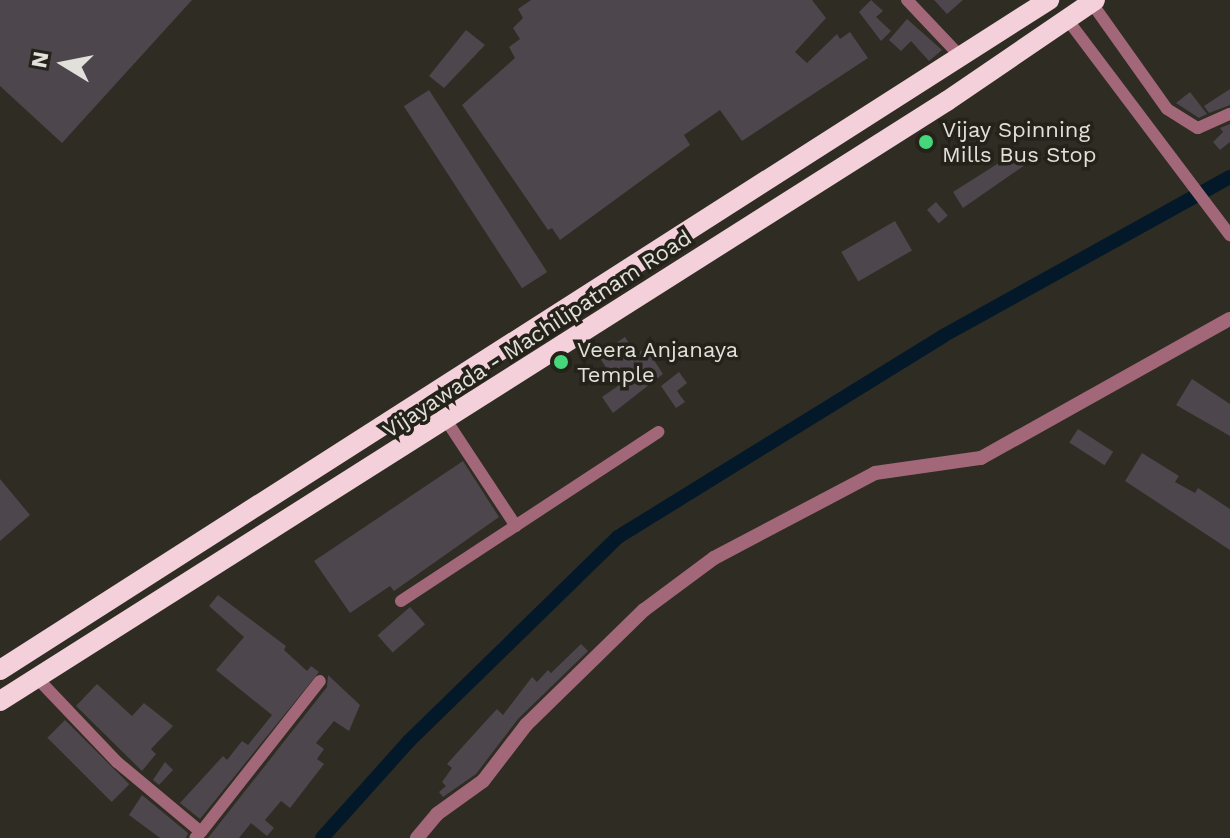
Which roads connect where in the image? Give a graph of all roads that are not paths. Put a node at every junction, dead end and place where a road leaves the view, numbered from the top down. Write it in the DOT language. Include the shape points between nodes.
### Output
graph roads {
  1 [pos="907,0"];
  2 [pos="1043,1"];
  3 [pos="1093,1"];
  4 [pos="1067,19"];
  5 [pos="960,56"];
  6 [pos="1230,114"];
  7 [pos="1230,235"];
  8 [pos="1230,319"];
  9 [pos="446,420"];
  10 [pos="658,432"];
  11 [pos="516,526"];
  12 [pos="401,601"];
  13 [pos="0,670"];
  14 [pos="38,679"];
  15 [pos="320,681"];
  16 [pos="0,701"];
  17 [pos="198,835"];
  18 [pos="417,838"];
  1 -- 5 [label="street"];
  2 -- 5 [label="highway, Vijayawada - Machilipatnam Road"];
  3 -- 4 [label="highway, Vijayawada - Machilipatnam Road"];
  3 -- 6 [label="street" via="1167,109 1198,128"];
  4 -- 7 [label="street"];
  4 -- 9 [label="highway, Vijayawada - Machilipatnam Road"];
  5 -- 13 [label="highway, Vijayawada - Machilipatnam Road"];
  8 -- 18 [label="street" via="981,458 875,473 714,558 644,610 526,725 483,781 437,814"];
  9 -- 11 [label="street"];
  9 -- 14 [label="highway, Vijayawada - Machilipatnam Road"];
  10 -- 11 [label="street"];
  11 -- 12 [label="street"];
  14 -- 16 [label="highway, Vijayawada - Machilipatnam Road"];
  14 -- 17 [label="street" via="117,762"];
  15 -- 17 [label="street"];
}
